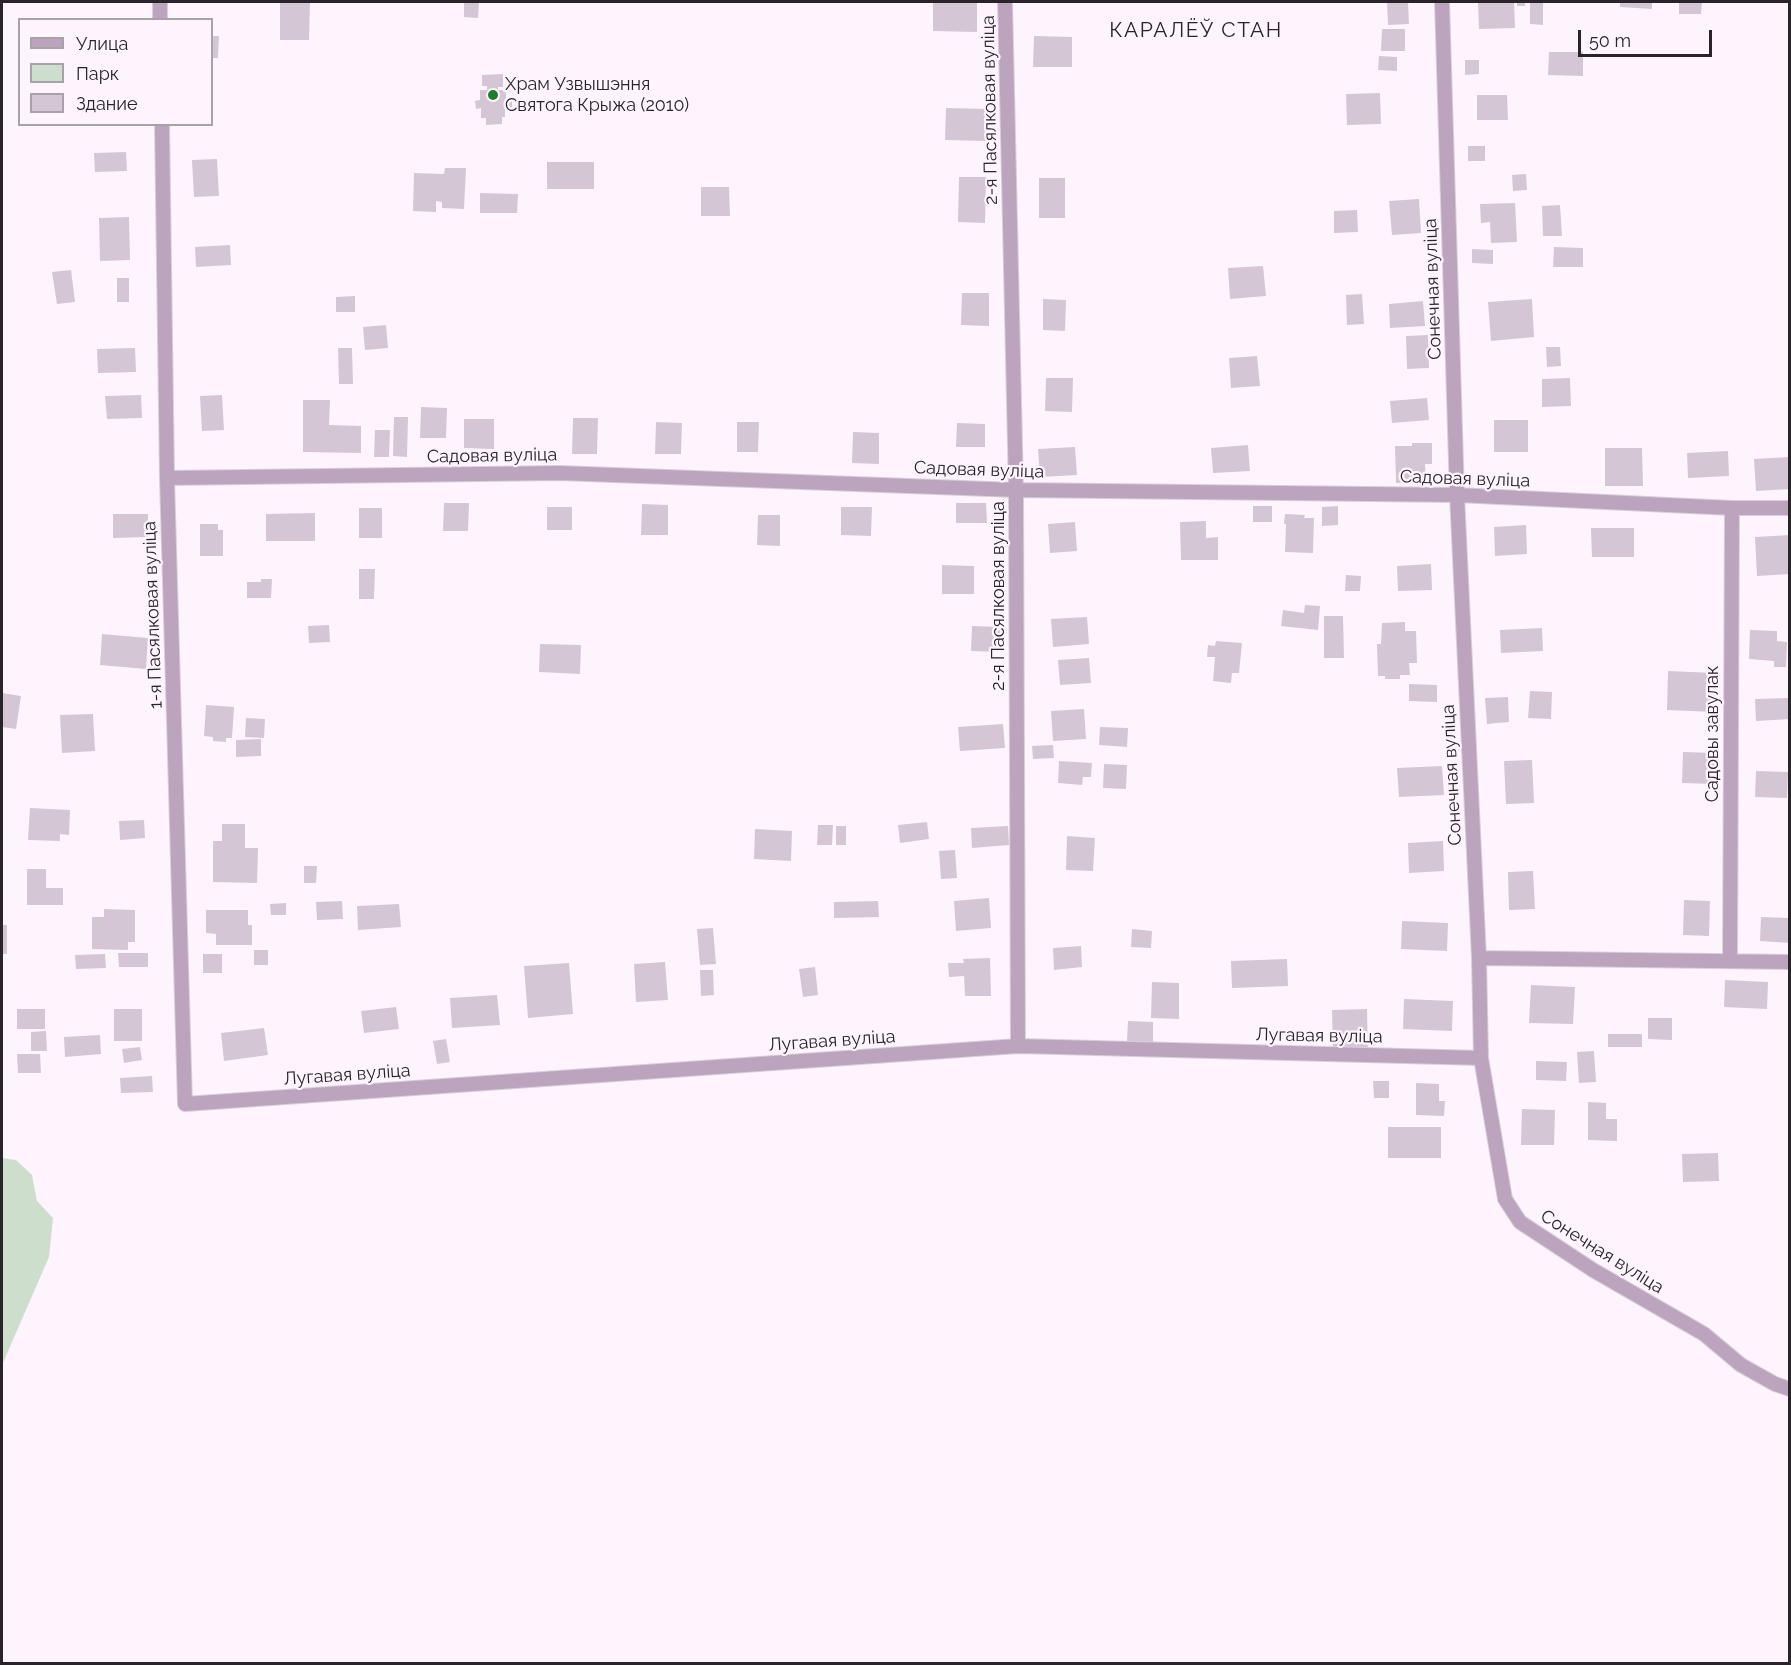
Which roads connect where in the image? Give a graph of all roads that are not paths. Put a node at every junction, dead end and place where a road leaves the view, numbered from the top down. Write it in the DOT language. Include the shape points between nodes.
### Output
graph roads {
  1 [pos="160,2"];
  2 [pos="1005,2"];
  3 [pos="1442,2"];
  4 [pos="160,18"];
  5 [pos="162,126"];
  6 [pos="167,478"];
  7 [pos="1016,490"];
  8 [pos="1457,495"];
  9 [pos="1732,508"];
  10 [pos="1790,508"];
  11 [pos="1479,958"];
  12 [pos="1730,961"];
  13 [pos="1790,962"];
  14 [pos="1018,1046"];
  15 [pos="1481,1058"];
  16 [pos="185,1104"];
  17 [pos="1790,1389"];
  1 -- 4 [label="street"];
  2 -- 7 [label="street, 2-я Пасялковая вуліца"];
  3 -- 8 [label="street, Сонечная вуліца"];
  5 -- 6 [label="street, 1-я Пасялковая вуліца"];
  6 -- 7 [label="street, Садовая вуліца" via="560,473"];
  6 -- 16 [label="street, 1-я Пасялковая вуліца"];
  7 -- 8 [label="street, Садовая вуліца"];
  7 -- 14 [label="street, 2-я Пасялковая вуліца"];
  8 -- 9 [label="street, Садовая вуліца"];
  8 -- 11 [label="street, Сонечная вуліца"];
  9 -- 10 [label="street, Садовая вуліца"];
  9 -- 12 [label="street, Садовы завулак"];
  11 -- 12 [label="street"];
  11 -- 15 [label="street, Сонечная вуліца"];
  12 -- 13 [label="street"];
  14 -- 15 [label="street, Лугавая вуліца"];
  14 -- 16 [label="street, Лугавая вуліца"];
  15 -- 17 [label="street, Сонечная вуліца" via="1505,1199 1520,1222 1704,1335 1741,1365"];
}
